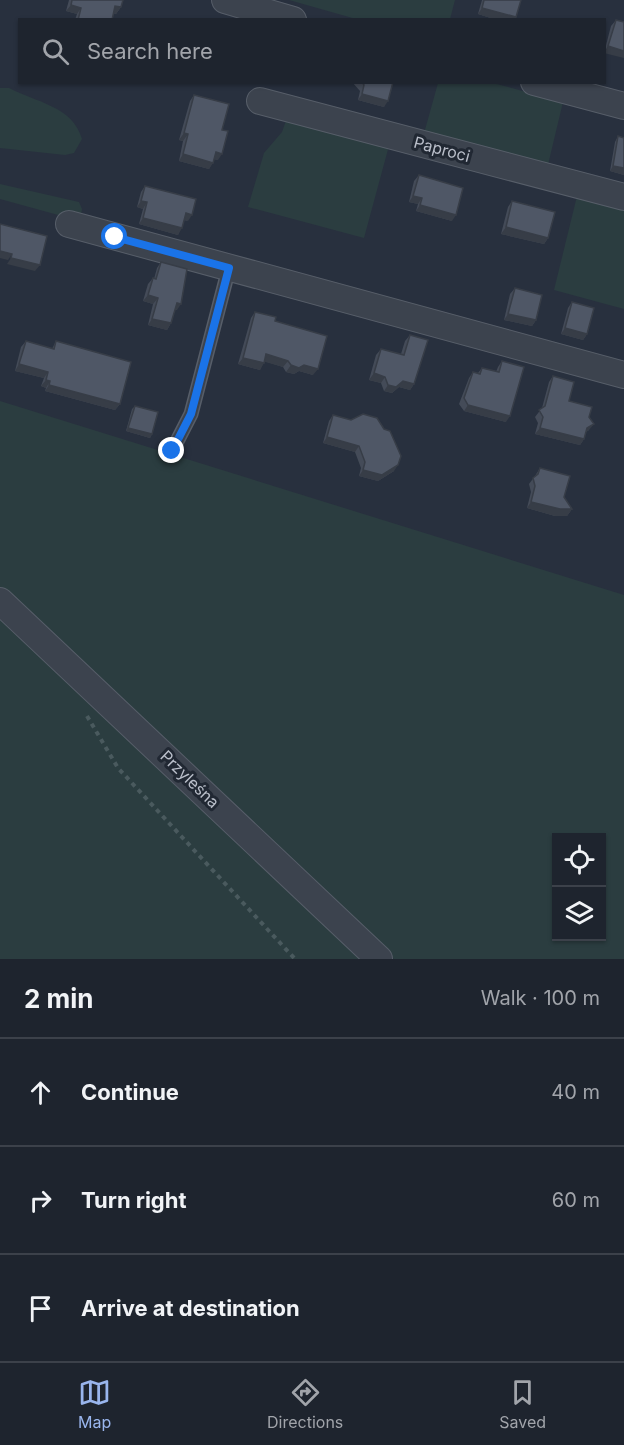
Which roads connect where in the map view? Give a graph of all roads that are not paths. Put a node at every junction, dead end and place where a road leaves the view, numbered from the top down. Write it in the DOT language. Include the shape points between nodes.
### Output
graph roads {
  1 [pos="225,0"];
  2 [pos="286,18"];
  3 [pos="542,84"];
  4 [pos="260,101"];
  5 [pos="624,106"];
  6 [pos="624,197"];
  7 [pos="69,224"];
  8 [pos="229,268"];
  9 [pos="624,375"];
  10 [pos="172,451"];
  11 [pos="0,601"];
  12 [pos="379,959"];
  1 -- 2 [label="street"];
  3 -- 5 [label="street"];
  4 -- 6 [label="street, Paproci"];
  7 -- 8 [label="street"];
  8 -- 9 [label="street"];
  8 -- 10 [label="lane" via="191,414"];
  11 -- 12 [label="street, Przyleśna"];
}
